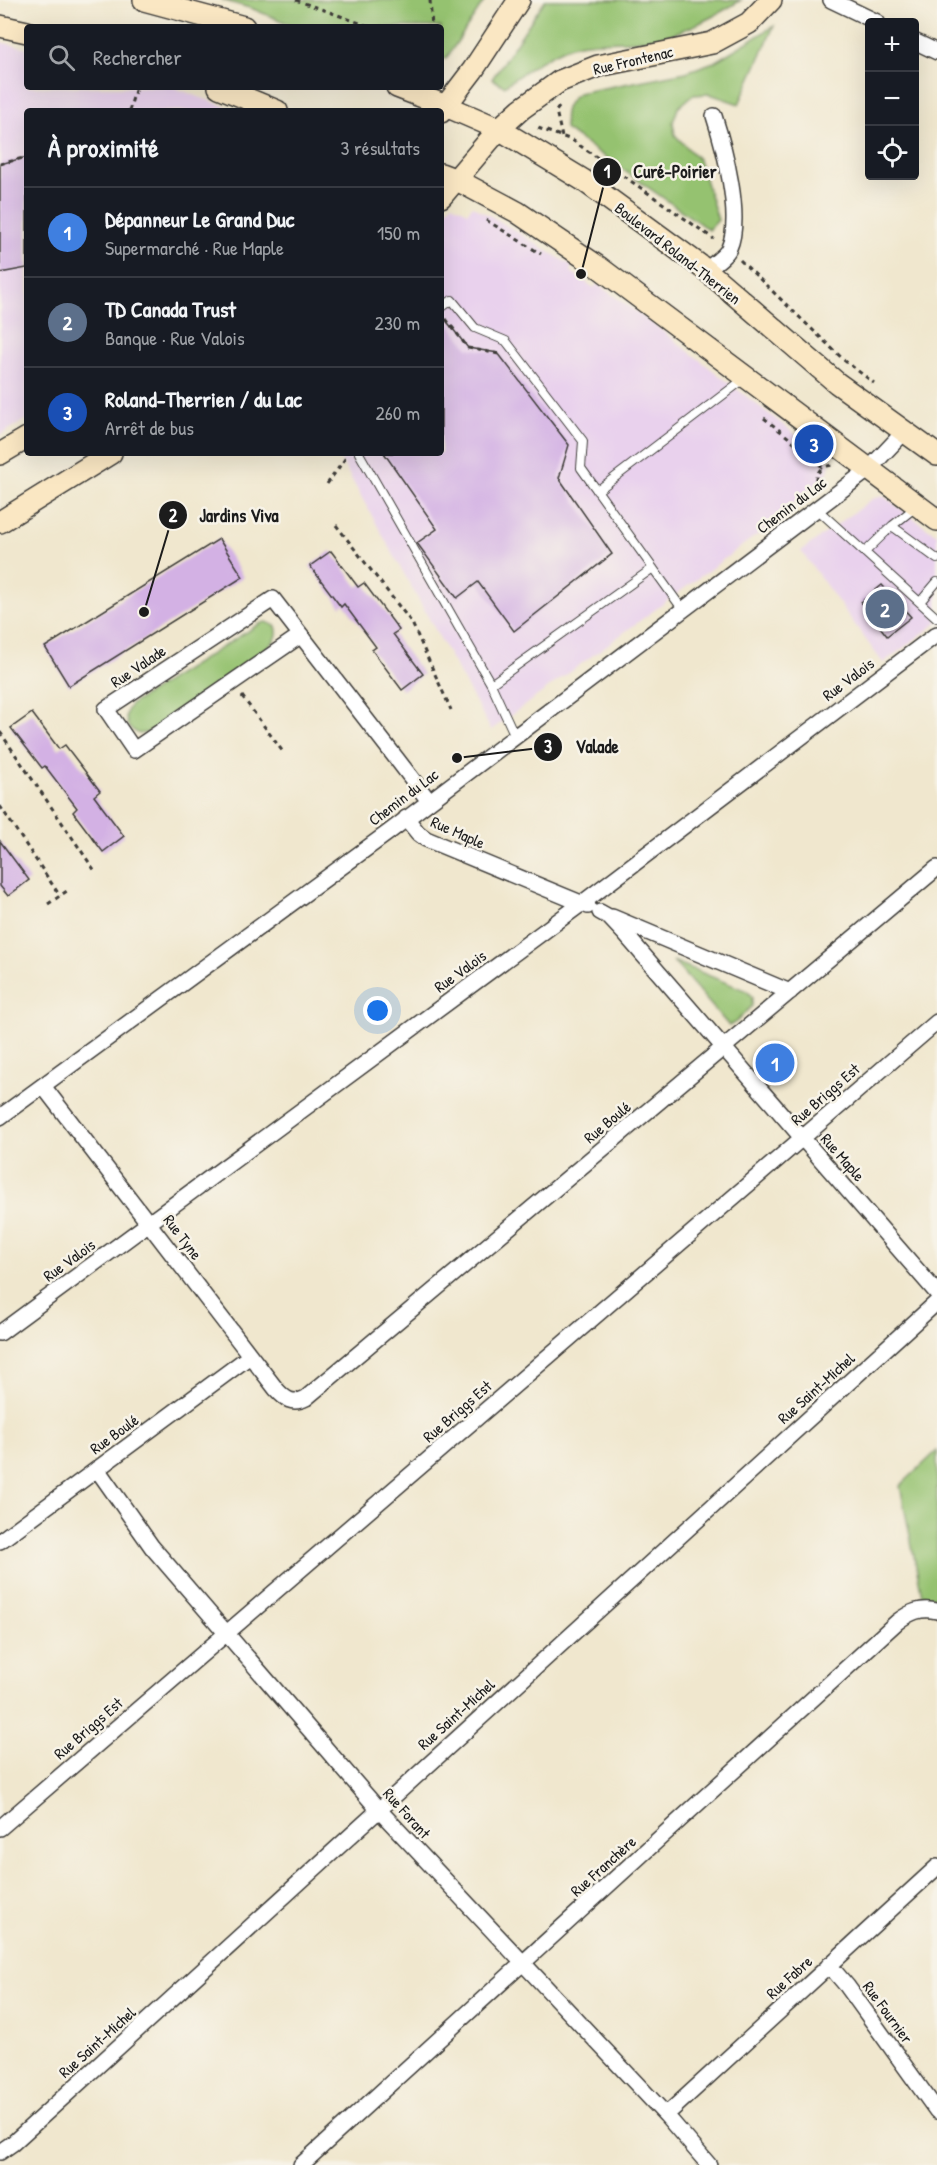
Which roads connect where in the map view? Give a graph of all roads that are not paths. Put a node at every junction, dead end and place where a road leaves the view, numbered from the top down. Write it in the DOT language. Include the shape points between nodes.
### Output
graph roads {
  1 [pos="144,0"];
  2 [pos="519,0"];
  3 [pos="771,0"];
  4 [pos="831,0"];
  5 [pos="869,18"];
  6 [pos="233,24"];
  7 [pos="0,26"];
  8 [pos="24,31"];
  9 [pos="919,43"];
  10 [pos="937,52"];
  11 [pos="226,90"];
  12 [pos="403,90"];
  13 [pos="271,108"];
  14 [pos="441,108"];
  15 [pos="444,108"];
  16 [pos="444,109"];
  17 [pos="714,116"];
  18 [pos="499,129"];
  19 [pos="449,177"];
  20 [pos="706,270"];
  21 [pos="444,306"];
  22 [pos="745,377"];
  23 [pos="905,431"];
  24 [pos="24,440"];
  25 [pos="0,454"];
  26 [pos="937,455"];
  27 [pos="106,456"];
  28 [pos="361,456"];
  29 [pos="868,470"];
  30 [pos="597,490"];
  31 [pos="917,506"];
  32 [pos="817,508"];
  33 [pos="937,520"];
  34 [pos="0,522"];
  35 [pos="892,526"];
  36 [pos="865,552"];
  37 [pos="937,559"];
  38 [pos="653,568"];
  39 [pos="937,582"];
  40 [pos="920,602"];
  41 [pos="683,609"];
  42 [pos="937,618"];
  43 [pos="301,634"];
  44 [pos="937,634"];
  45 [pos="491,684"];
  46 [pos="515,736"];
  47 [pos="429,801"];
  48 [pos="406,818"];
  49 [pos="937,868"];
  50 [pos="581,904"];
  51 [pos="600,912"];
  52 [pos="790,992"];
  53 [pos="937,1022"];
  54 [pos="723,1048"];
  55 [pos="43,1086"];
  56 [pos="0,1117"];
  57 [pos="802,1138"];
  58 [pos="149,1223"];
  59 [pos="937,1293"];
  60 [pos="937,1302"];
  61 [pos="0,1333"];
  62 [pos="250,1356"];
  63 [pos="299,1401"];
  64 [pos="97,1469"];
  65 [pos="0,1541"];
  66 [pos="937,1611"];
  67 [pos="226,1633"];
  68 [pos="378,1809"];
  69 [pos="0,1828"];
  70 [pos="937,1867"];
  71 [pos="522,1963"];
  72 [pos="829,1965"];
  73 [pos="937,2111"];
  74 [pos="666,2115"];
  75 [pos="0,2152"];
  76 [pos="301,2165"];
  77 [pos="709,2165"];
  1 -- 6 [label="main road"];
  2 -- 15 [label="main road"];
  3 -- 18 [label="main road, Rue Frontenac" via="749,23 712,43 598,66 561,81"];
  4 -- 5 [label="street"];
  7 -- 8 [label="main road"];
  9 -- 10 [label="street"];
  11 -- 13 [label="main road"];
  12 -- 14 [label="main road, Boulevard Roland-Therrien"];
  16 -- 18 [label="main road, Boulevard Roland-Therrien"];
  17 -- 20 [label="street" via="725,149 734,224 729,249"];
  18 -- 19 [label="main road, Rue Frontenac"];
  18 -- 20 [label="main road, Boulevard Roland-Therrien" via="583,180"];
  19 -- 22 [label="main road" via="517,212 600,268"];
  20 -- 23 [label="main road, Boulevard Roland-Therrien" via="837,383"];
  21 -- 30 [label="lane" via="452,300 475,328 506,341 583,441 581,468"];
  22 -- 29 [label="main road"];
  22 -- 30 [label="lane"];
  23 -- 26 [label="main road, Boulevard Roland-Therrien"];
  23 -- 29 [label="street, Chemin du Lac"];
  24 -- 25 [label="main road"];
  27 -- 34 [label="main road"];
  28 -- 45 [label="lane"];
  29 -- 31 [label="main road"];
  29 -- 32 [label="street, Chemin du Lac"];
  30 -- 38 [label="lane"];
  31 -- 33 [label="main road"];
  31 -- 35 [label="lane"];
  32 -- 36 [label="lane"];
  32 -- 41 [label="street, Chemin du Lac"];
  35 -- 36 [label="lane"];
  35 -- 37 [label="lane"];
  36 -- 40 [label="lane"];
  38 -- 41 [label="lane"];
  38 -- 45 [label="lane"];
  39 -- 40 [label="lane"];
  40 -- 42 [label="lane"];
  41 -- 46 [label="street, Chemin du Lac"];
  43 -- 43 [label="street, Rue Valade" via="273,599 106,709 134,750"];
  43 -- 47 [label="street, Rue Valade"];
  44 -- 50 [label="street, Rue Valois"];
  45 -- 46 [label="lane"];
  46 -- 47 [label="street, Chemin du Lac"];
  47 -- 48 [label="street, Chemin du Lac"];
  48 -- 50 [label="street, Rue Maple" via="426,839"];
  48 -- 55 [label="street, Chemin du Lac"];
  49 -- 52 [label="street, Rue Boulé"];
  50 -- 51 [label="street, Rue Maple"];
  50 -- 58 [label="street, Rue Valois"];
  51 -- 52 [label="street, Rue Maple"];
  51 -- 54 [label="street, Rue Maple" via="616,924"];
  52 -- 54 [label="street, Rue Boulé"];
  53 -- 57 [label="street, Rue Briggs Est"];
  54 -- 57 [label="street, Rue Maple"];
  54 -- 63 [label="street, Rue Boulé"];
  55 -- 56 [label="street, Chemin du Lac"];
  55 -- 58 [label="street, Rue Tyne"];
  57 -- 59 [label="street, Rue Maple"];
  57 -- 67 [label="street, Rue Briggs Est"];
  58 -- 61 [label="street, Rue Valois"];
  58 -- 62 [label="street, Rue Tyne"];
  60 -- 68 [label="street, Rue Saint-Michel"];
  62 -- 63 [label="street, Rue Tyne" via="283,1397"];
  62 -- 64 [label="street, Rue Boulé"];
  64 -- 65 [label="street, Rue Boulé"];
  64 -- 67 [label="street, Rue Forant" via="140,1532"];
  66 -- 71 [label="street, Rue Franchère" via="911,1612 897,1622"];
  67 -- 68 [label="street, Rue Forant"];
  67 -- 69 [label="street, Rue Briggs Est"];
  68 -- 71 [label="street, Rue Forant"];
  68 -- 75 [label="street, Rue Saint-Michel"];
  70 -- 72 [label="street, Rue Fabre"];
  71 -- 74 [label="street, Rue Forant"];
  71 -- 76 [label="street, Rue Franchère"];
  72 -- 73 [label="street, Rue Fournier"];
  72 -- 74 [label="street, Rue Fabre"];
  74 -- 77 [label="street, Rue Forant"];
}
